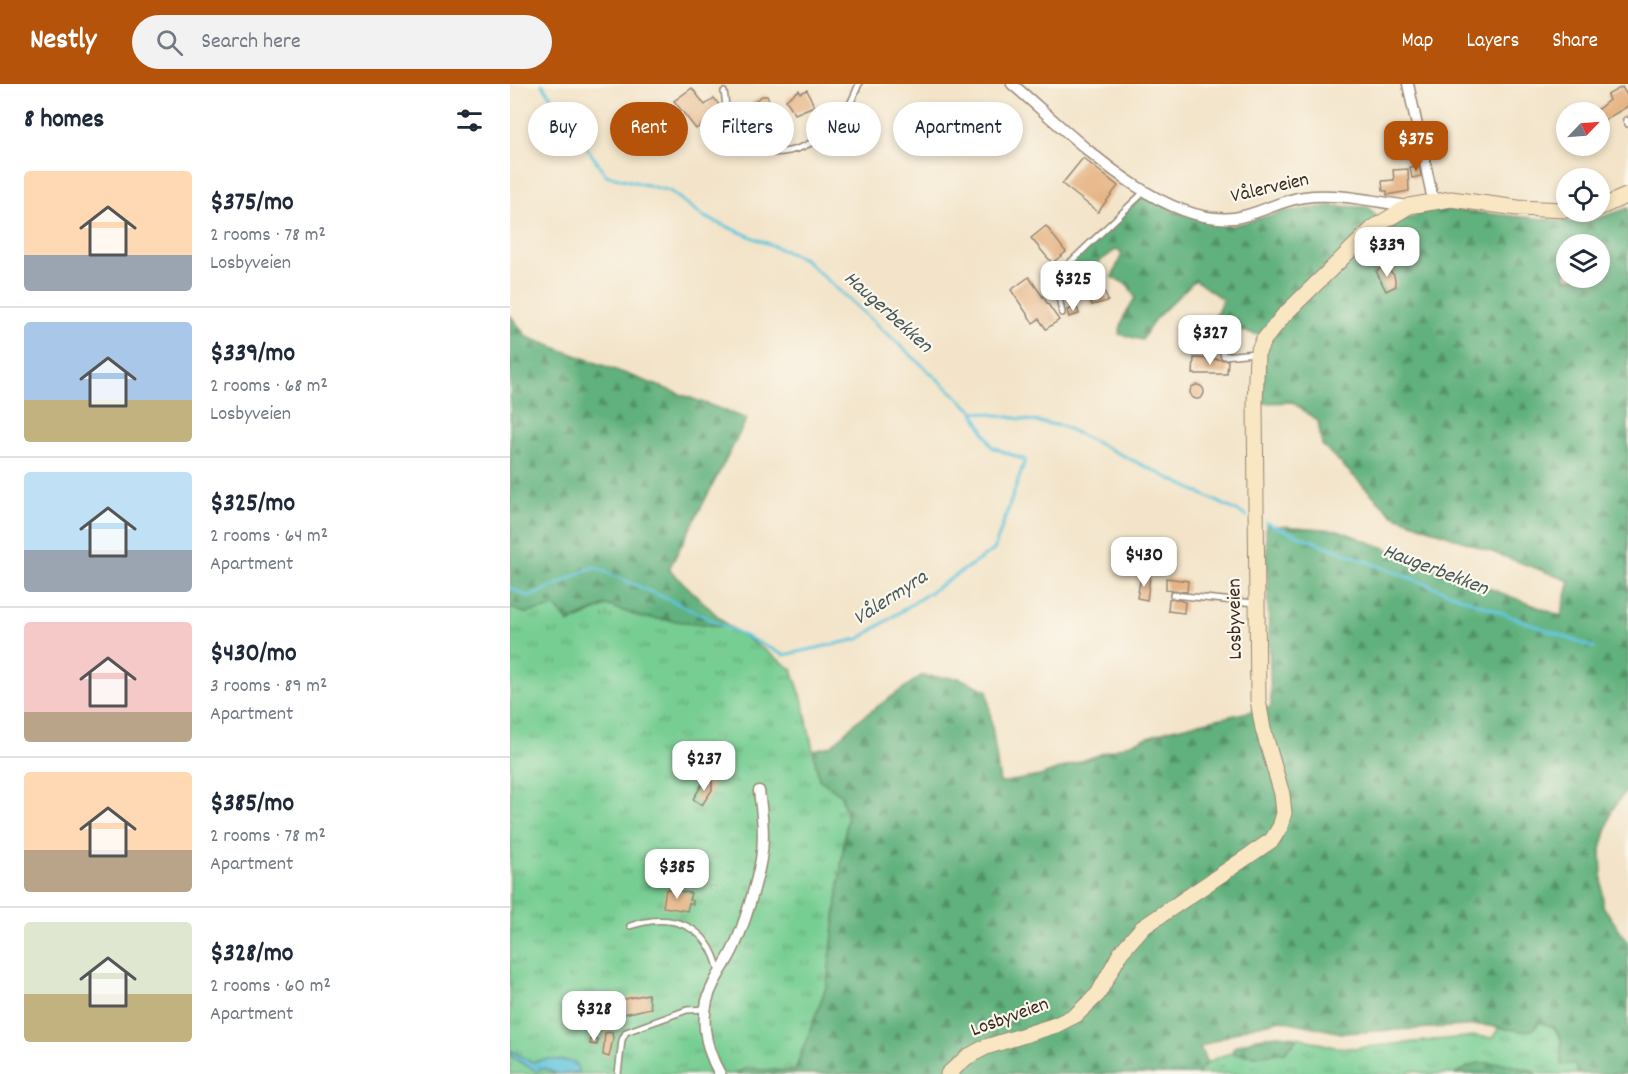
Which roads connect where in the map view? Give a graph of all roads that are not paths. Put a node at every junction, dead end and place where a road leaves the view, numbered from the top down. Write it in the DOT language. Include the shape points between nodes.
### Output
graph roads {
  1 [pos="859,84"];
  2 [pos="1012,84"];
  3 [pos="1408,84"];
  4 [pos="724,92"];
  5 [pos="1145,191"];
  6 [pos="1628,195"];
  7 [pos="1433,200"];
  8 [pos="1610,203"];
  9 [pos="1408,206"];
  10 [pos="1556,210"];
  11 [pos="1062,313"];
  12 [pos="1221,346"];
  13 [pos="1257,354"];
  14 [pos="1173,595"];
  15 [pos="1256,603"];
  16 [pos="759,791"];
  17 [pos="630,926"];
  18 [pos="719,974"];
  19 [pos="706,1009"];
  20 [pos="618,1074"];
  21 [pos="720,1074"];
  22 [pos="948,1074"];
  1 -- 4 [label="lane" via="844,116 831,129 807,145 779,152 753,149 736,141 729,127"];
  2 -- 5 [label="street, Vålerveien" via="1109,167"];
  3 -- 7 [label="street"];
  5 -- 9 [label="street, Vålerveien" via="1198,214 1219,218 1235,218 1316,195"];
  5 -- 11 [label="lane" via="1061,271 1058,285"];
  6 -- 8 [label="main road"];
  7 -- 9 [label="main road"];
  7 -- 10 [label="main road"];
  9 -- 13 [label="main road" via="1365,236 1284,315"];
  12 -- 13 [label="lane" via="1224,356"];
  13 -- 15 [label="main road, Losbyveien"];
  14 -- 15 [label="lane"];
  15 -- 22 [label="main road, Losbyveien" via="1258,700 1284,813 1272,840 1142,928 1121,952 1098,994 1076,1015 986,1047"];
  16 -- 18 [label="street" via="763,820 761,859 735,946"];
  17 -- 18 [label="lane" via="657,918 683,924 707,946"];
  18 -- 19 [label="street"];
  19 -- 20 [label="lane" via="687,1010 626,1032"];
  19 -- 21 [label="street" via="704,1032 711,1059"];
}
